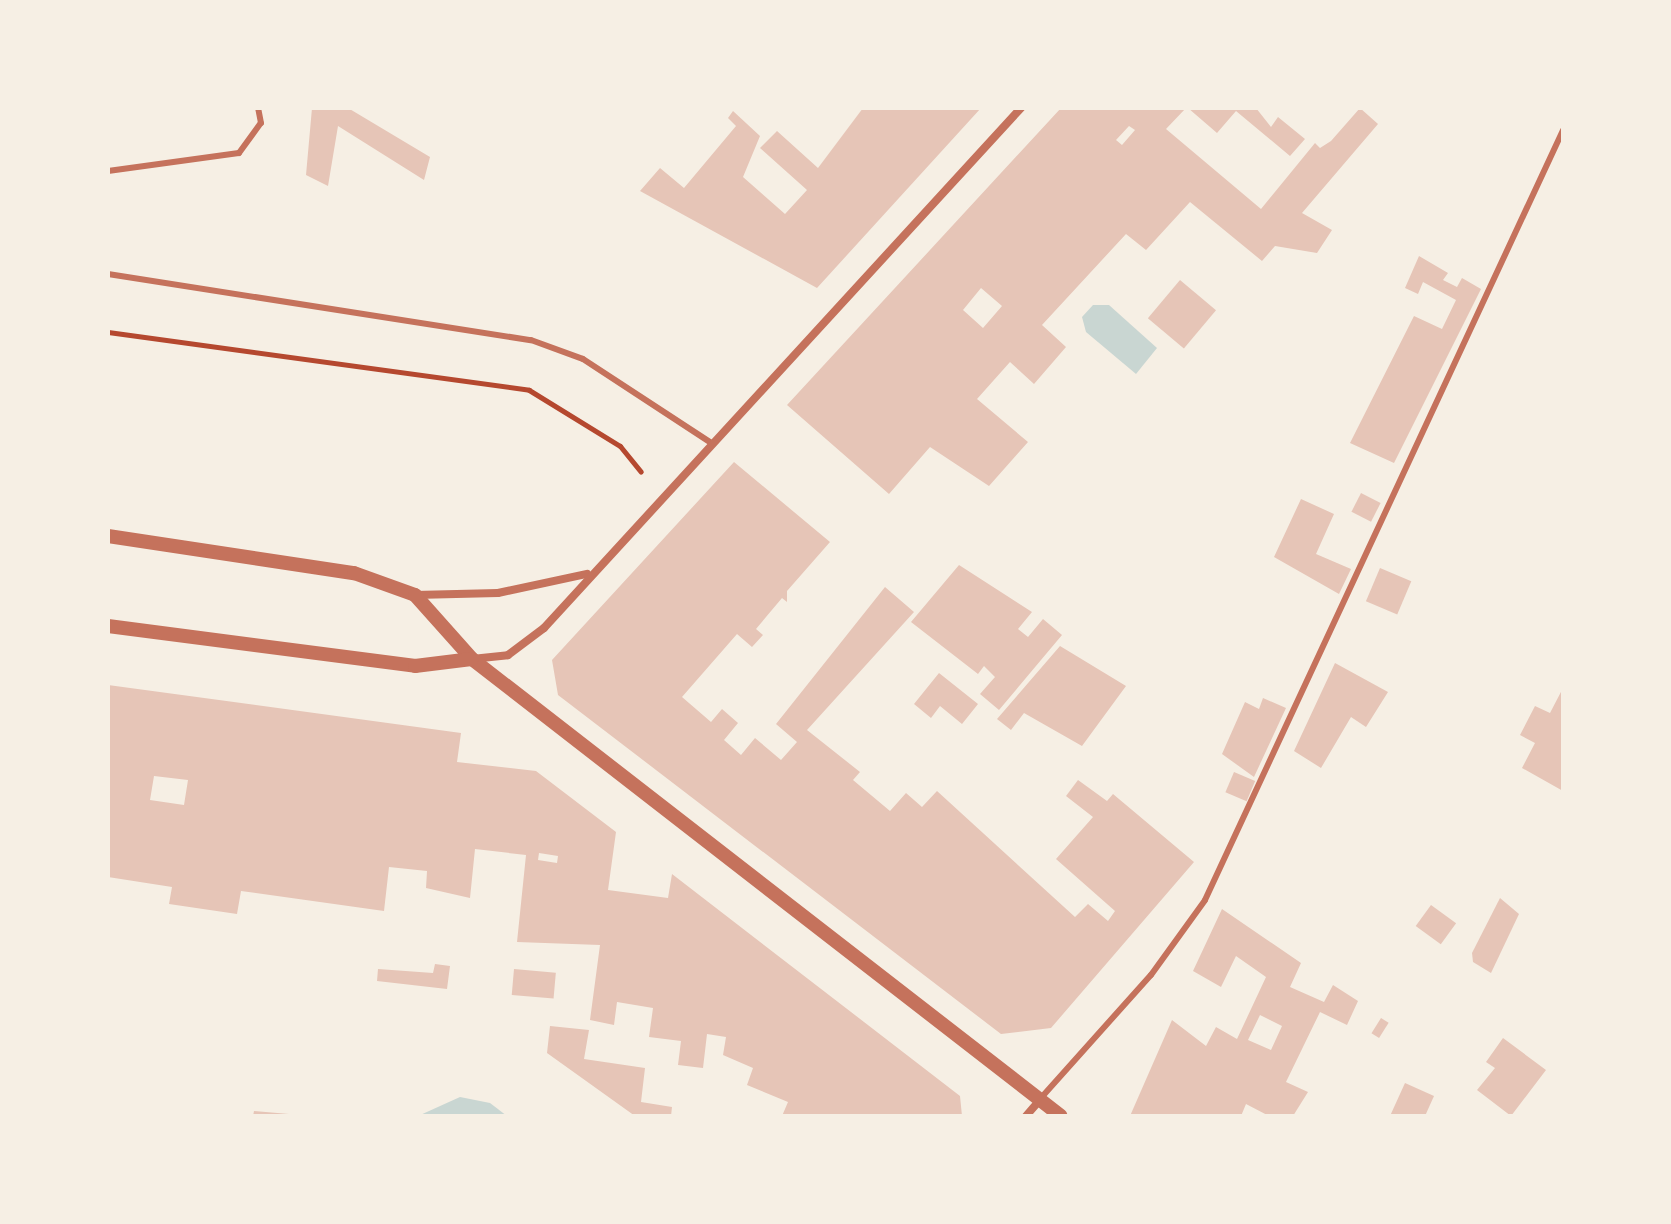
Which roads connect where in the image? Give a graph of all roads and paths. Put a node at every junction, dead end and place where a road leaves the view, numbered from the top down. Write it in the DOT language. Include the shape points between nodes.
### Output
graph roads {
  1 [pos="258,108"];
  2 [pos="1021,108"];
  3 [pos="1563,130"];
  4 [pos="108,171"];
  5 [pos="108,274"];
  6 [pos="108,332"];
  7 [pos="713,444"];
  8 [pos="662,498"];
  9 [pos="108,536"];
  10 [pos="588,574"];
  11 [pos="415,595"];
  12 [pos="108,626"];
  13 [pos="472,659"];
  14 [pos="1040,1100"];
  15 [pos="1026,1116"];
  16 [pos="1061,1116"];
  1 -- 4 [label="lane" via="261,123 239,153"];
  2 -- 7 [label="street"];
  3 -- 14 [label="lane" via="1205,900 1151,975"];
  5 -- 7 [label="lane" via="531,340 583,359"];
  6 -- 8 [label="path" via="529,390 620,446"];
  7 -- 8 [label="street"];
  8 -- 10 [label="street"];
  9 -- 11 [label="street" via="354,573"];
  10 -- 11 [label="street" via="498,593"];
  10 -- 13 [label="street" via="544,628 508,655"];
  11 -- 13 [label="street"];
  12 -- 13 [label="street" via="415,666"];
  13 -- 14 [label="street"];
  14 -- 15 [label="street"];
  14 -- 16 [label="street"];
}
